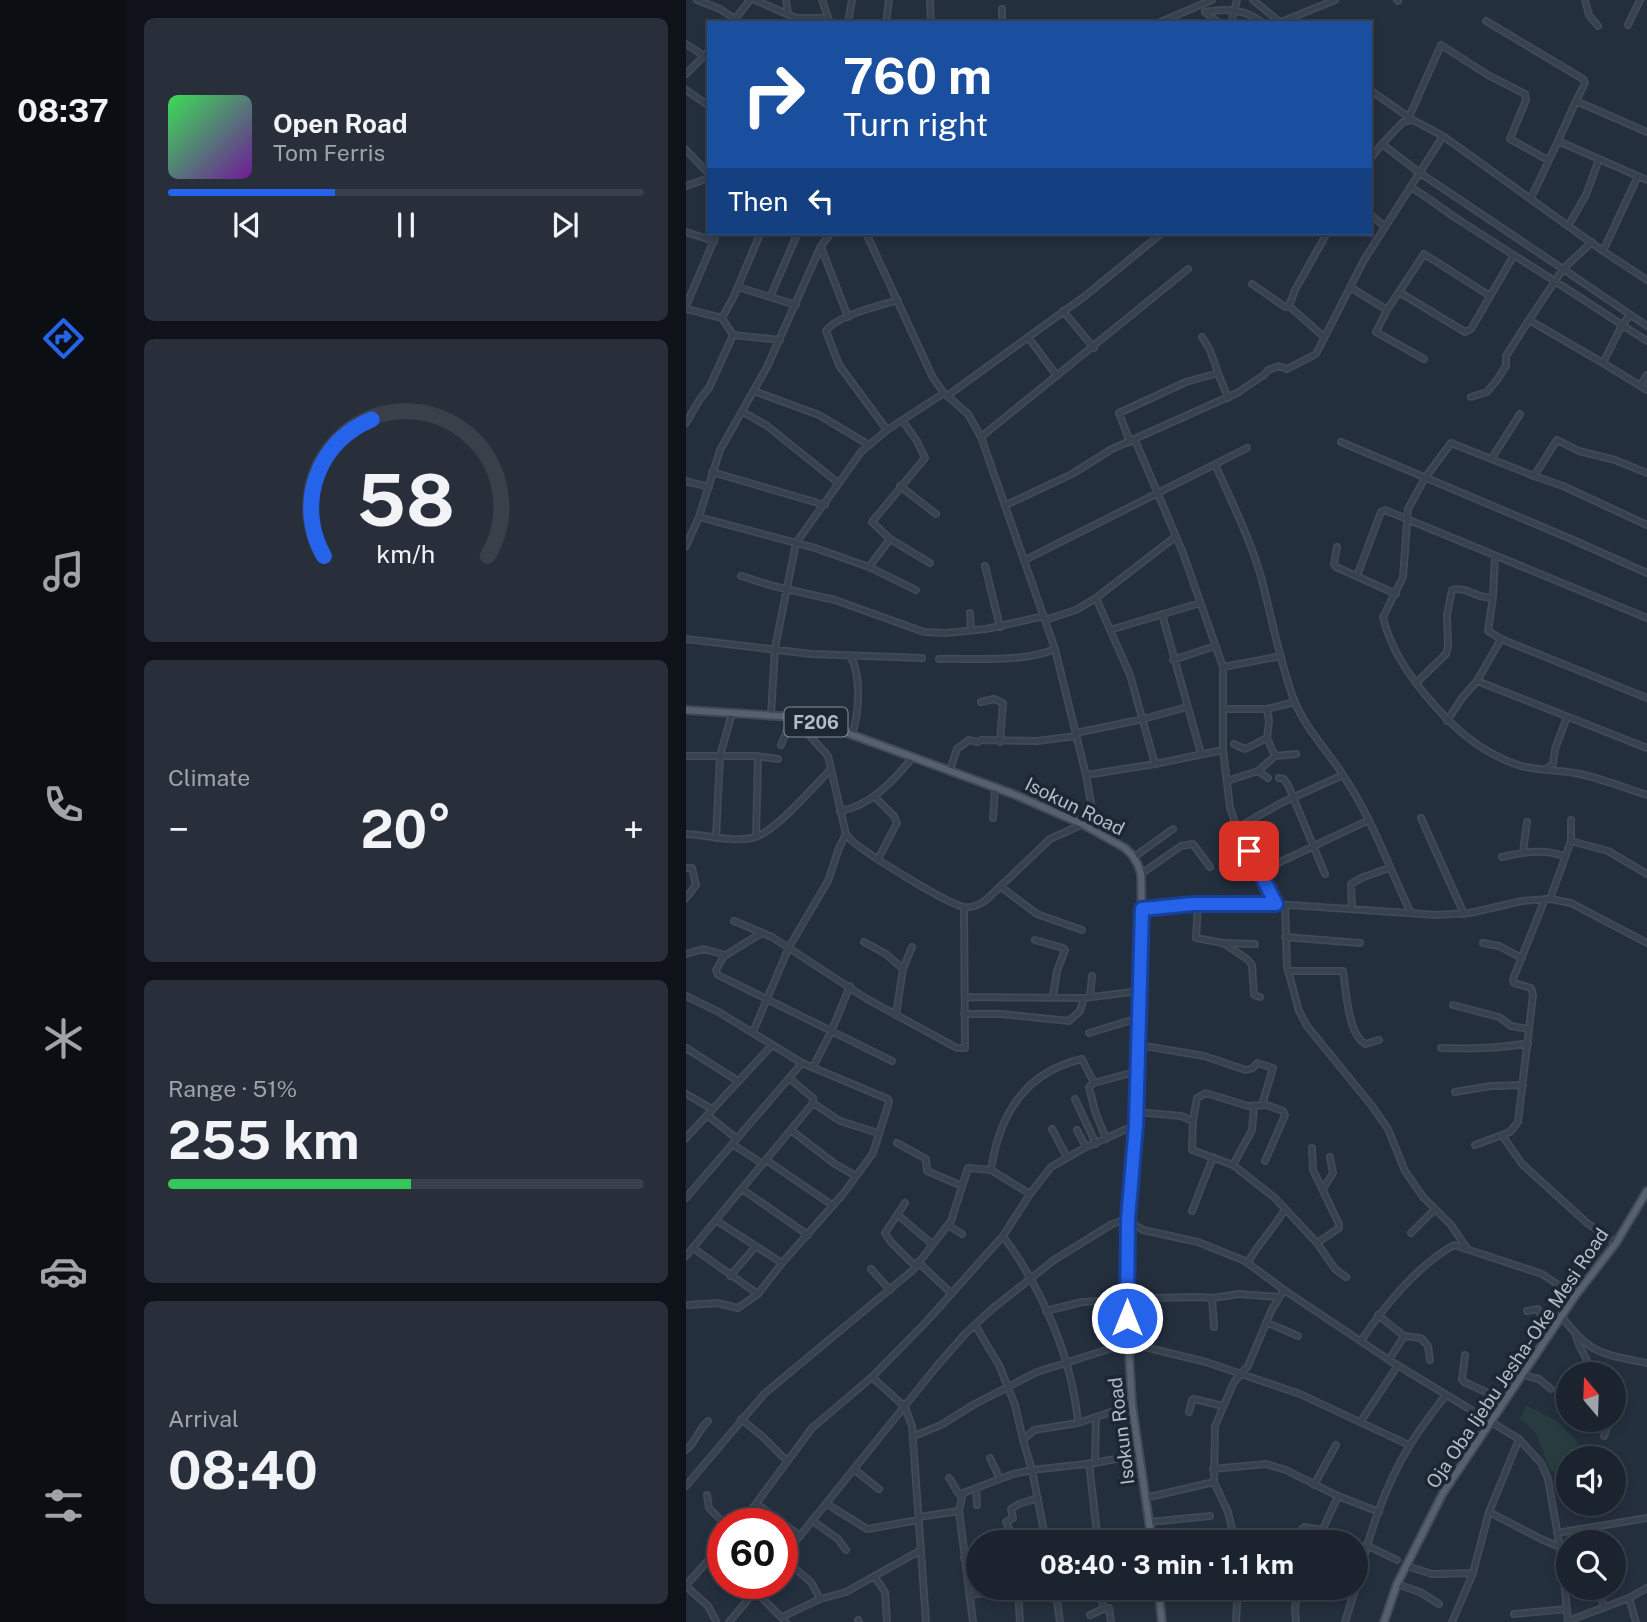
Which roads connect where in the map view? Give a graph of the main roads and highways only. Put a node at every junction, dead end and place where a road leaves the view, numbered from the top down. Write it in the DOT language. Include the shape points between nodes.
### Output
graph roads {
  1 [pos="686,710"];
  2 [pos="1647,1191"];
  3 [pos="1644,1201"];
  4 [pos="1150,1530"];
  5 [pos="1159,1600"];
  6 [pos="1162,1622"];
  7 [pos="1384,1622"];
  1 -- 4 [label="main road, Isokun Road / F206" via="820,723 1082,824 1134,858 1141,874 1142,909 1126,1299 1132,1405"];
  2 -- 3 [label="main road, Oja Oba Ijebu Jesha-Oke Mesi Road"];
  3 -- 7 [label="main road, Oja Oba Ijebu Jesha-Oke Mesi Road" via="1489,1420 1443,1493 1397,1584"];
  5 -- 6 [label="main road"];
}
